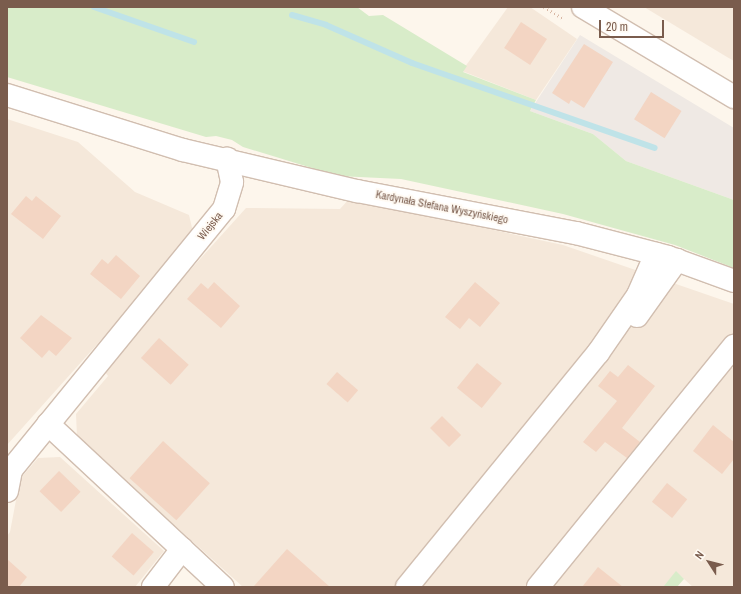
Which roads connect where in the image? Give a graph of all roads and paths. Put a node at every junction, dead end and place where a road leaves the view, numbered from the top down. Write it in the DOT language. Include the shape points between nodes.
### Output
graph roads {
  1 [pos="583,7"];
  2 [pos="7,95"];
  3 [pos="734,97"];
  4 [pos="227,159"];
  5 [pos="656,254"];
  6 [pos="677,260"];
  7 [pos="734,281"];
  8 [pos="734,346"];
  9 [pos="568,390"];
  10 [pos="48,424"];
  11 [pos="7,491"];
  12 [pos="182,549"];
  13 [pos="153,587"];
  14 [pos="223,587"];
  15 [pos="407,587"];
  16 [pos="538,587"];
  1 -- 3 [label="street"];
  2 -- 4 [label="street" via="183,150"];
  4 -- 5 [label="street, Kardynała Stefana Wyszyńskiego" via="357,190 576,233"];
  4 -- 10 [label="street, Wiejska" via="232,182 224,209"];
  5 -- 6 [label="street, Kardynała Stefana Wyszyńskiego"];
  5 -- 9 [label="street" via="638,295 598,353"];
  6 -- 7 [label="street, Kardynała Stefana Wyszyńskiego"];
  6 -- 9 [label="street" via="664,282 629,327 602,358"];
  8 -- 16 [label="street"];
  9 -- 15 [label="street"];
  10 -- 11 [label="street, Wiejska" via="11,470"];
  10 -- 12 [label="street"];
  12 -- 13 [label="street"];
  12 -- 14 [label="street"];
}
